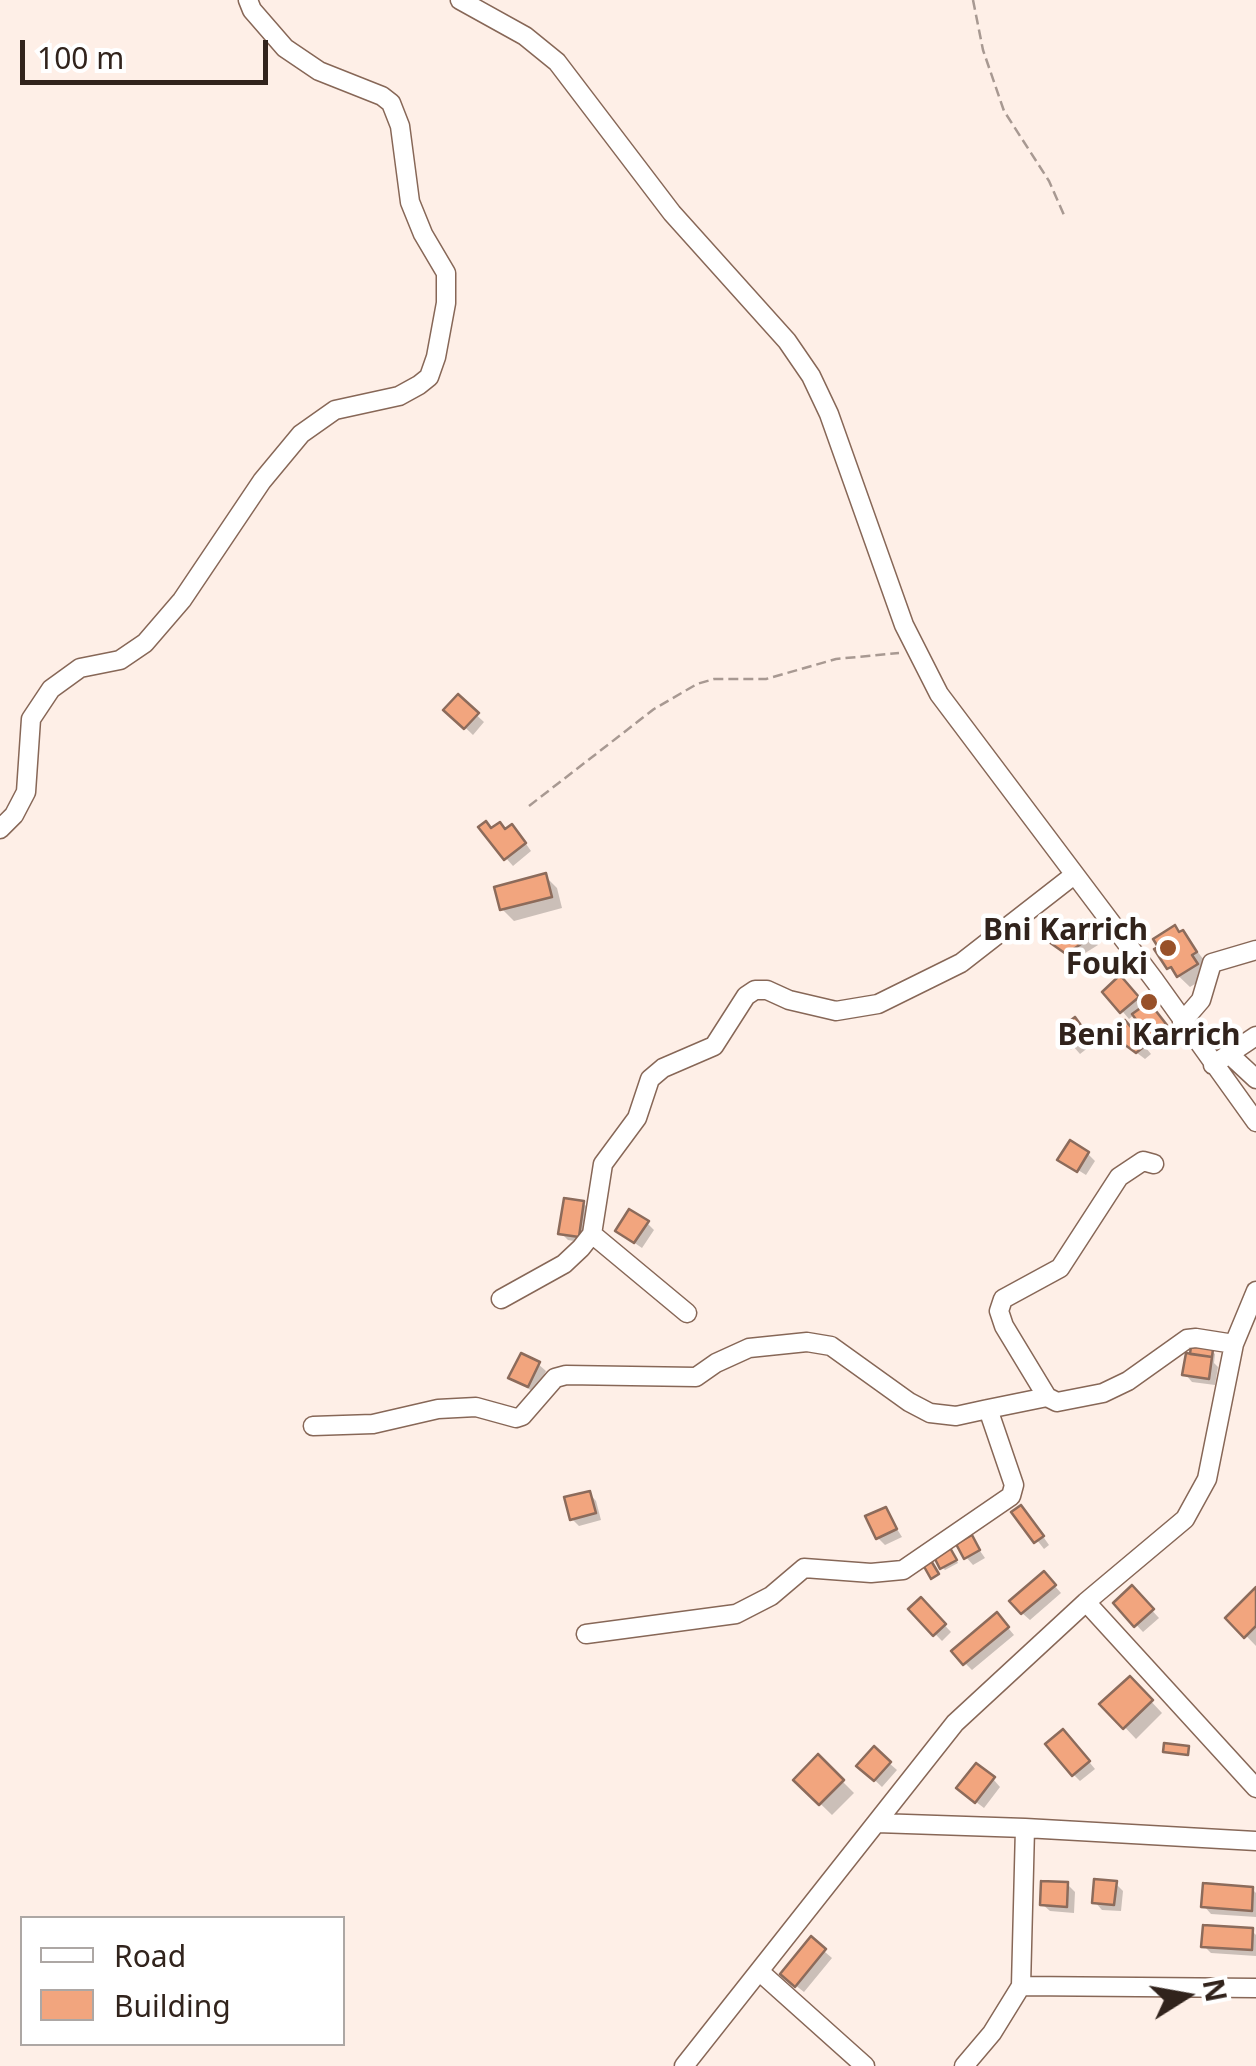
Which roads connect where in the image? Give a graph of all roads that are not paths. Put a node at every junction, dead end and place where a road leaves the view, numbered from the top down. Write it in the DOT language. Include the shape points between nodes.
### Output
graph roads {
  1 [pos="248,0"];
  2 [pos="460,0"];
  3 [pos="0,829"];
  4 [pos="1074,875"];
  5 [pos="1256,950"];
  6 [pos="1182,1022"];
  7 [pos="1256,1036"];
  8 [pos="1221,1060"];
  9 [pos="1256,1079"];
  10 [pos="1256,1122"];
  11 [pos="1154,1164"];
  12 [pos="592,1234"];
  13 [pos="1256,1291"];
  14 [pos="501,1299"];
  15 [pos="688,1314"];
  16 [pos="1234,1344"];
  17 [pos="1047,1397"];
  18 [pos="988,1409"];
  19 [pos="313,1426"];
  20 [pos="1086,1602"];
  21 [pos="586,1634"];
  22 [pos="1256,1788"];
  23 [pos="877,1823"];
  24 [pos="1025,1828"];
  25 [pos="1256,1841"];
  26 [pos="760,1972"];
  27 [pos="1021,1986"];
  28 [pos="1256,1988"];
  29 [pos="684,2066"];
  30 [pos="865,2066"];
  31 [pos="964,2066"];
  1 -- 3 [label="street" via="285,48 392,104 410,202 446,273 436,357 429,377 399,396 335,410 301,434 145,643 120,660 80,668 51,689 31,719 26,792"];
  2 -- 4 [label="street" via="558,62 672,212 787,341 829,414 916,651 960,726"];
  4 -- 6 [label="street"];
  4 -- 12 [label="street" via="961,963 878,1004 836,1012 767,990 746,996 714,1046 650,1079 637,1118 603,1164"];
  5 -- 6 [label="street" via="1212,963 1200,1000"];
  6 -- 8 [label="street"];
  7 -- 8 [label="street"];
  8 -- 9 [label="street"];
  8 -- 10 [label="street"];
  11 -- 17 [label="street" via="1143,1160 1118,1177 1060,1268 1002,1299 1004,1326"];
  12 -- 14 [label="street" via="564,1264"];
  12 -- 15 [label="street"];
  13 -- 16 [label="street"];
  16 -- 17 [label="street" via="1187,1340 1103,1393 1057,1402"];
  16 -- 20 [label="street" via="1198,1500 1169,1535"];
  17 -- 18 [label="street"];
  18 -- 19 [label="street" via="930,1413 831,1346 807,1342 749,1348 696,1378 566,1375 516,1418 476,1407 374,1424"];
  18 -- 21 [label="street" via="1014,1492 903,1570 804,1568 736,1614"];
  20 -- 22 [label="street"];
  20 -- 23 [label="street" via="972,1706"];
  23 -- 24 [label="street"];
  23 -- 26 [label="street"];
  24 -- 25 [label="street"];
  24 -- 27 [label="street"];
  26 -- 29 [label="street"];
  26 -- 30 [label="street"];
  27 -- 28 [label="street"];
  27 -- 31 [label="street"];
}
